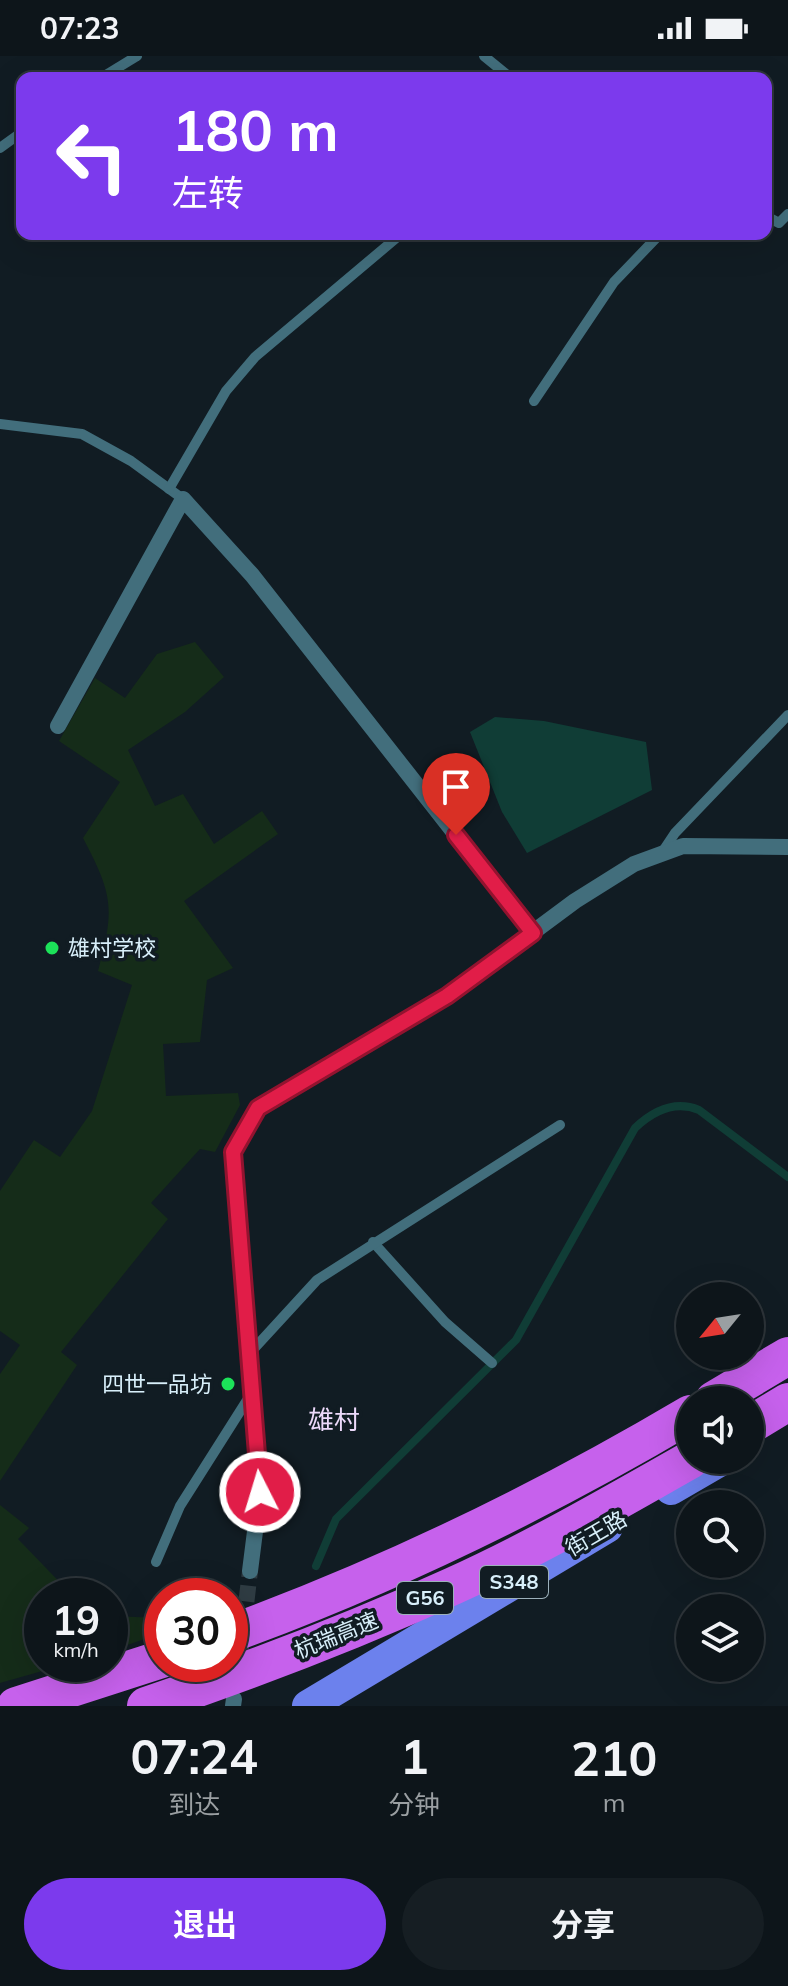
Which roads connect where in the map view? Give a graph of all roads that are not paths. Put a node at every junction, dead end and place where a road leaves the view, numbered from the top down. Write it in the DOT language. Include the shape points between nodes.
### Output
graph roads {
  1 [pos="137,56"];
  2 [pos="484,56"];
  3 [pos="111,72"];
  4 [pos="504,72"];
  5 [pos="788,214"];
  6 [pos="772,219"];
  7 [pos="394,240"];
  8 [pos="654,240"];
  9 [pos="534,401"];
  10 [pos="0,424"];
  11 [pos="176,494"];
  12 [pos="788,715"];
  13 [pos="58,726"];
  14 [pos="788,847"];
  15 [pos="663,851"];
  16 [pos="533,933"];
  17 [pos="560,1125"];
  18 [pos="373,1242"];
  19 [pos="249,1354"];
  20 [pos="788,1356"];
  21 [pos="492,1363"];
  22 [pos="738,1386"];
  23 [pos="252,1393"];
  24 [pos="788,1402"];
  25 [pos="764,1417"];
  26 [pos="788,1421"];
  27 [pos="676,1422"];
  28 [pos="764,1435"];
  29 [pos="676,1468"];
  30 [pos="697,1474"];
  31 [pos="156,1562"];
  32 [pos="250,1571"];
  33 [pos="248,1627"];
  34 [pos="144,1665"];
  35 [pos="16,1706"];
  36 [pos="146,1706"];
  37 [pos="308,1706"];
  1 -- 3 [label="lane"];
  2 -- 4 [label="lane"];
  5 -- 6 [label="lane" via="779,223"];
  7 -- 11 [label="lane" via="255,357 226,391"];
  8 -- 9 [label="lane" via="614,282"];
  10 -- 11 [label="lane" via="82,434"];
  11 -- 13 [label="street"];
  11 -- 16 [label="street" via="252,575"];
  12 -- 15 [label="lane"];
  14 -- 15 [label="street" via="706,844"];
  15 -- 16 [label="street" via="634,864"];
  16 -- 19 [label="street" via="447,996 258,1108 248,1121 233,1152"];
  17 -- 18 [label="lane"];
  18 -- 19 [label="lane" via="317,1280"];
  18 -- 21 [label="lane" via="445,1322"];
  19 -- 23 [label="street"];
  20 -- 22 [label="highway"];
  23 -- 31 [label="lane" via="180,1506"];
  23 -- 32 [label="street" via="260,1492"];
  24 -- 25 [label="highway"];
  26 -- 28 [label="main road"];
  27 -- 33 [label="highway, 杭瑞高速 / G56" via="438,1549"];
  29 -- 36 [label="highway, 杭瑞高速 / G56" via="455,1585"];
  30 -- 37 [label="main road, 街王路 / S348"];
  34 -- 35 [label="highway"];
}
